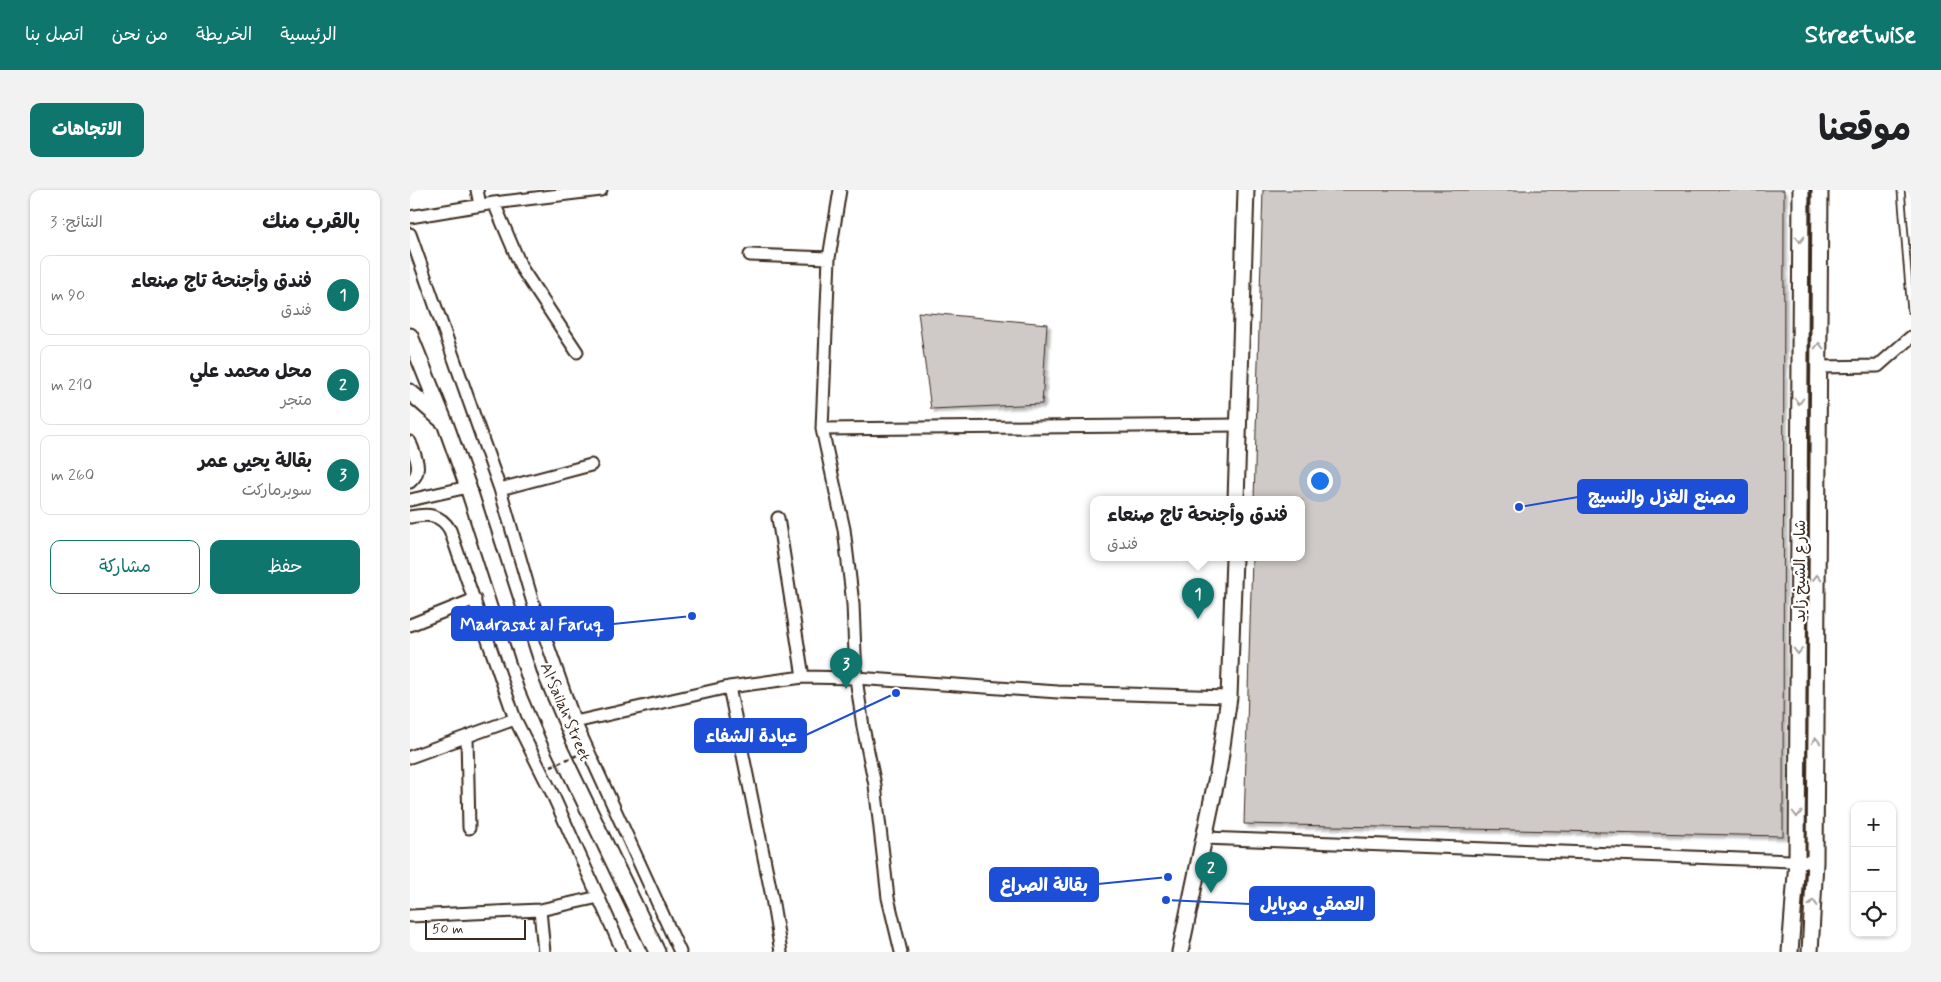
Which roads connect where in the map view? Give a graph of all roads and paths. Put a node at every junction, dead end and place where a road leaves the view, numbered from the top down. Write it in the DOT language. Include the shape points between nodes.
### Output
graph roads {
  1 [pos="477,190"];
  2 [pos="601,190"];
  3 [pos="840,190"];
  4 [pos="1246,190"];
  5 [pos="1801,190"];
  6 [pos="1820,190"];
  7 [pos="1901,190"];
  8 [pos="535,194"];
  9 [pos="494,203"];
  10 [pos="480,205"];
  11 [pos="410,217"];
  12 [pos="410,234"];
  13 [pos="750,255"];
  14 [pos="829,258"];
  15 [pos="1911,310"];
  16 [pos="410,336"];
  17 [pos="1911,337"];
  18 [pos="577,352"];
  19 [pos="1819,367"];
  20 [pos="410,392"];
  21 [pos="445,423"];
  22 [pos="1239,425"];
  23 [pos="822,429"];
  24 [pos="410,442"];
  25 [pos="590,466"];
  26 [pos="410,482"];
  27 [pos="468,487"];
  28 [pos="500,489"];
  29 [pos="1236,496"];
  30 [pos="410,500"];
  31 [pos="410,517"];
  32 [pos="778,518"];
  33 [pos="1234,561"];
  34 [pos="475,599"];
  35 [pos="410,625"];
  36 [pos="803,677"];
  37 [pos="856,678"];
  38 [pos="729,687"];
  39 [pos="1229,697"];
  40 [pos="515,719"];
  41 [pos="575,722"];
  42 [pos="467,737"];
  43 [pos="585,752"];
  44 [pos="410,757"];
  45 [pos="551,766"];
  46 [pos="469,828"];
  47 [pos="1205,838"];
  48 [pos="1797,861"];
  49 [pos="1815,862"];
  50 [pos="599,897"];
  51 [pos="540,910"];
  52 [pos="410,916"];
  53 [pos="544,952"];
  54 [pos="623,952"];
  55 [pos="657,952"];
  56 [pos="680,952"];
  57 [pos="781,952"];
  58 [pos="901,952"];
  59 [pos="1180,952"];
  60 [pos="1790,952"];
  61 [pos="1810,952"];
  1 -- 10 [label="street"];
  2 -- 8 [label="street"];
  3 -- 14 [label="street"];
  4 -- 22 [label="main road"];
  5 -- 48 [label="main road, one-way"];
  19 -- 6 [label="main road, شارع الشيخ زايد, one-way"];
  7 -- 15 [label="lane"];
  8 -- 9 [label="street"];
  9 -- 10 [label="street"];
  9 -- 18 [label="street" via="522,268"];
  10 -- 11 [label="street"];
  12 -- 28 [label="street"];
  13 -- 14 [label="street"];
  14 -- 23 [label="street"];
  16 -- 21 [label="main road, Al Sailah Street"];
  17 -- 19 [label="street" via="1878,366"];
  49 -- 19 [label="main road, شارع الشيخ زايد, one-way"];
  20 -- 21 [label="main road"];
  21 -- 27 [label="main road, Al Sailah Street"];
  22 -- 23 [label="street"];
  22 -- 29 [label="main road"];
  23 -- 37 [label="street" via="844,529 853,604"];
  24 -- 26 [label="street" via="418,468 418,474"];
  25 -- 28 [label="street"];
  27 -- 30 [label="street"];
  27 -- 55 [label="main road, Al Sailah Street" via="532,685"];
  28 -- 41 [label="street" via="533,603"];
  31 -- 34 [label="street" via="428,514 447,524"];
  32 -- 36 [label="street"];
  33 -- 39 [label="main road"];
  34 -- 35 [label="street"];
  34 -- 40 [label="street"];
  36 -- 37 [label="street"];
  36 -- 38 [label="street"];
  37 -- 39 [label="street" via="1058,692"];
  37 -- 58 [label="street" via="875,785 888,898"];
  38 -- 41 [label="street"];
  38 -- 57 [label="street"];
  39 -- 47 [label="main road"];
  40 -- 42 [label="street"];
  40 -- 50 [label="street"];
  41 -- 56 [label="street"];
  42 -- 44 [label="street"];
  42 -- 46 [label="street"];
  43 -- 45 [label="path, bridge"];
  47 -- 48 [label="street"];
  47 -- 59 [label="main road"];
  48 -- 49 [label="street"];
  48 -- 60 [label="main road"];
  61 -- 49 [label="main road, شارع الشيخ زايد, one-way"];
  50 -- 51 [label="street"];
  50 -- 54 [label="street"];
  51 -- 52 [label="street"];
  51 -- 53 [label="street"];
}
